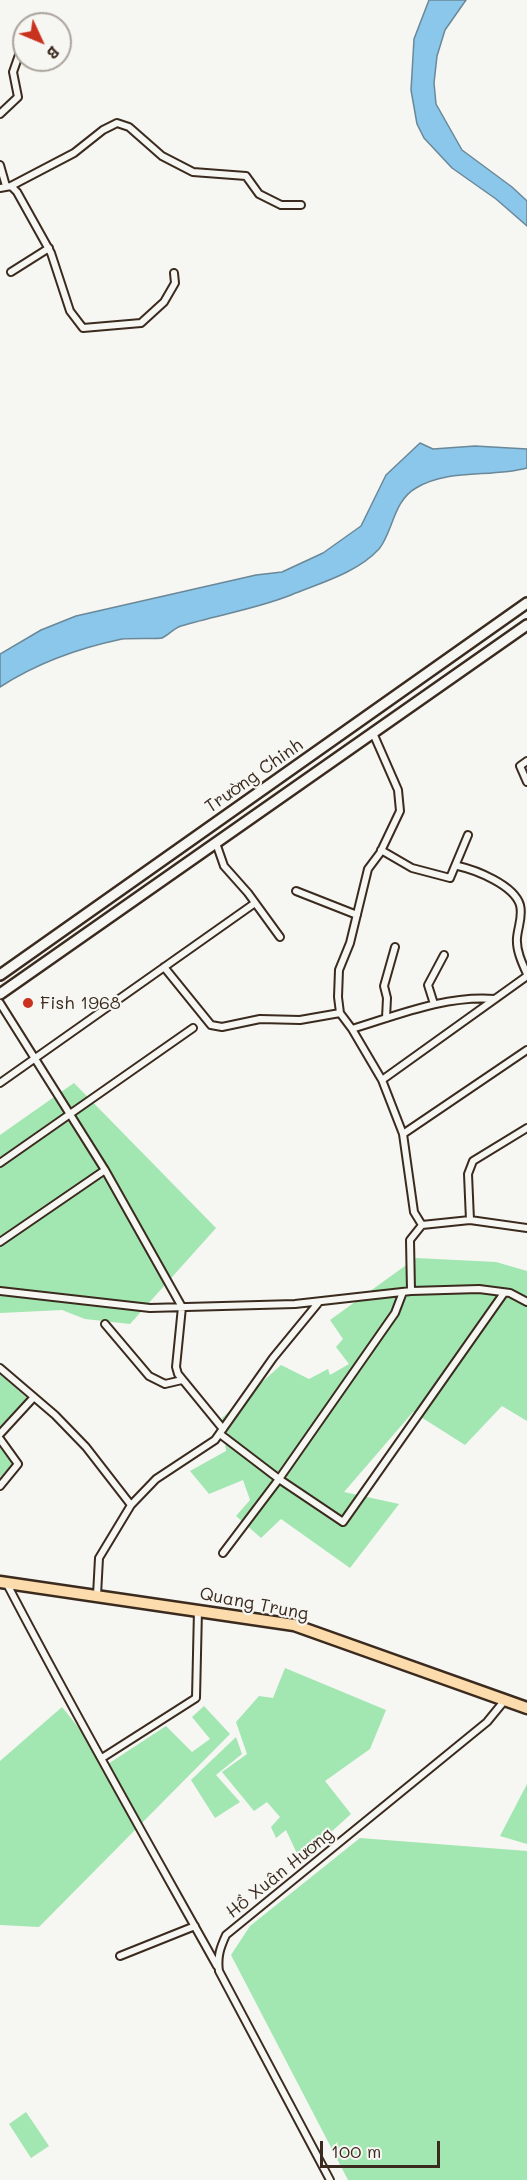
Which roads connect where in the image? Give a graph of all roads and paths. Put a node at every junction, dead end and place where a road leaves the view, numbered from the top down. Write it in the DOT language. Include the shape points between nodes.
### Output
graph roads {
  1 [pos="13,72"];
  2 [pos="0,114"];
  3 [pos="0,165"];
  4 [pos="6,186"];
  5 [pos="301,206"];
  6 [pos="49,248"];
  7 [pos="10,272"];
  8 [pos="174,273"];
  9 [pos="527,603"];
  10 [pos="527,625"];
  11 [pos="373,733"];
  12 [pos="527,761"];
  13 [pos="527,782"];
  14 [pos="202,834"];
  15 [pos="468,835"];
  16 [pos="214,845"];
  17 [pos="381,850"];
  18 [pos="458,866"];
  19 [pos="296,891"];
  20 [pos="255,903"];
  21 [pos="357,915"];
  22 [pos="280,937"];
  23 [pos="395,948"];
  24 [pos="444,955"];
  25 [pos="164,966"];
  26 [pos="0,975"];
  27 [pos="527,975"];
  28 [pos="0,994"];
  29 [pos="496,999"];
  30 [pos="0,1002"];
  31 [pos="434,1004"];
  32 [pos="340,1013"];
  33 [pos="386,1018"];
  34 [pos="193,1028"];
  35 [pos="352,1029"];
  36 [pos="527,1050"];
  37 [pos="37,1058"];
  38 [pos="381,1080"];
  39 [pos="0,1083"];
  40 [pos="70,1113"];
  41 [pos="527,1128"];
  42 [pos="403,1134"];
  43 [pos="0,1163"];
  44 [pos="105,1170"];
  45 [pos="470,1220"];
  46 [pos="422,1225"];
  47 [pos="527,1228"];
  48 [pos="0,1242"];
  49 [pos="0,1291"];
  50 [pos="407,1292"];
  51 [pos="504,1293"];
  52 [pos="319,1302"];
  53 [pos="527,1302"];
  54 [pos="182,1307"];
  55 [pos="105,1324"];
  56 [pos="0,1368"];
  57 [pos="182,1380"];
  58 [pos="34,1397"];
  59 [pos="221,1431"];
  60 [pos="0,1434"];
  61 [pos="0,1439"];
  62 [pos="279,1479"];
  63 [pos="0,1486"];
  64 [pos="131,1505"];
  65 [pos="223,1553"];
  66 [pos="3,1583"];
  67 [pos="97,1595"];
  68 [pos="198,1609"];
  69 [pos="505,1700"];
  70 [pos="527,1708"];
  71 [pos="102,1758"];
  72 [pos="195,1926"];
  73 [pos="120,1956"];
  74 [pos="219,1971"];
  75 [pos="330,2180"];
  1 -- 2 [label="street" via="18,97"];
  3 -- 4 [label="street"];
  4 -- 5 [label="street" via="74,153 117,123 129,126 153,149 183,168 246,176 259,194 281,204"];
  4 -- 6 [label="street" via="17,192"];
  6 -- 7 [label="street"];
  6 -- 8 [label="street" via="70,311 83,328 141,323 164,302 175,283"];
  9 -- 14 [label="street, Trường Chinh"];
  10 -- 11 [label="street, Trường Chinh"];
  11 -- 16 [label="street, Trường Chinh"];
  11 -- 17 [label="street" via="401,801 397,819"];
  12 -- 13 [label="street" via="520,765"];
  14 -- 16 [label="street"];
  14 -- 26 [label="street, Trường Chinh"];
  15 -- 18 [label="street"];
  16 -- 20 [label="street" via="224,866"];
  16 -- 28 [label="street, Trường Chinh"];
  17 -- 18 [label="street" via="412,868 447,878"];
  17 -- 21 [label="street" via="368,869"];
  18 -- 27 [label="street" via="494,879 517,899 521,920 519,955"];
  19 -- 21 [label="street"];
  20 -- 22 [label="street"];
  20 -- 25 [label="street"];
  21 -- 32 [label="street" via="339,970"];
  23 -- 33 [label="street" via="384,986"];
  24 -- 31 [label="street" via="428,985"];
  25 -- 32 [label="street" via="211,1025 222,1027 260,1019 300,1020"];
  25 -- 37 [label="street"];
  27 -- 29 [label="street"];
  29 -- 31 [label="street" via="476,997"];
  29 -- 38 [label="street"];
  30 -- 37 [label="street"];
  31 -- 33 [label="street"];
  32 -- 35 [label="street"];
  33 -- 35 [label="street"];
  34 -- 40 [label="street"];
  35 -- 38 [label="street"];
  36 -- 42 [label="street"];
  37 -- 39 [label="street"];
  37 -- 40 [label="street"];
  38 -- 42 [label="street"];
  40 -- 43 [label="street"];
  40 -- 44 [label="street"];
  41 -- 45 [label="street" via="473,1161 468,1174"];
  42 -- 46 [label="street" via="414,1212"];
  44 -- 48 [label="street"];
  44 -- 54 [label="street"];
  45 -- 46 [label="street"];
  45 -- 47 [label="street"];
  46 -- 50 [label="street" via="410,1240"];
  49 -- 54 [label="street" via="128,1307"];
  50 -- 51 [label="street" via="479,1289"];
  50 -- 52 [label="street"];
  50 -- 62 [label="street"];
  51 -- 53 [label="street"];
  51 -- 62 [label="street" via="347,1520 338,1521"];
  52 -- 54 [label="street"];
  52 -- 59 [label="street"];
  54 -- 57 [label="street" via="176,1367"];
  55 -- 57 [label="street" via="149,1376 165,1384"];
  56 -- 58 [label="street"];
  57 -- 59 [label="street"];
  58 -- 60 [label="street"];
  58 -- 64 [label="street" via="86,1447"];
  59 -- 62 [label="street"];
  59 -- 64 [label="street" via="215,1440 156,1479"];
  61 -- 63 [label="street" via="18,1464"];
  62 -- 65 [label="street"];
  64 -- 67 [label="street" via="99,1558"];
  66 -- 67 [label="main road, Quang Trung"];
  66 -- 71 [label="street"];
  67 -- 68 [label="main road, Quang Trung"];
  68 -- 69 [label="main road, Quang Trung" via="294,1625"];
  68 -- 71 [label="street" via="196,1698"];
  69 -- 70 [label="main road, Quang Trung"];
  69 -- 74 [label="street, Hồ Xuân Hương" via="487,1722 226,1935 217,1958"];
  71 -- 72 [label="street"];
  72 -- 73 [label="street"];
  72 -- 74 [label="street"];
  74 -- 75 [label="street"];
}
